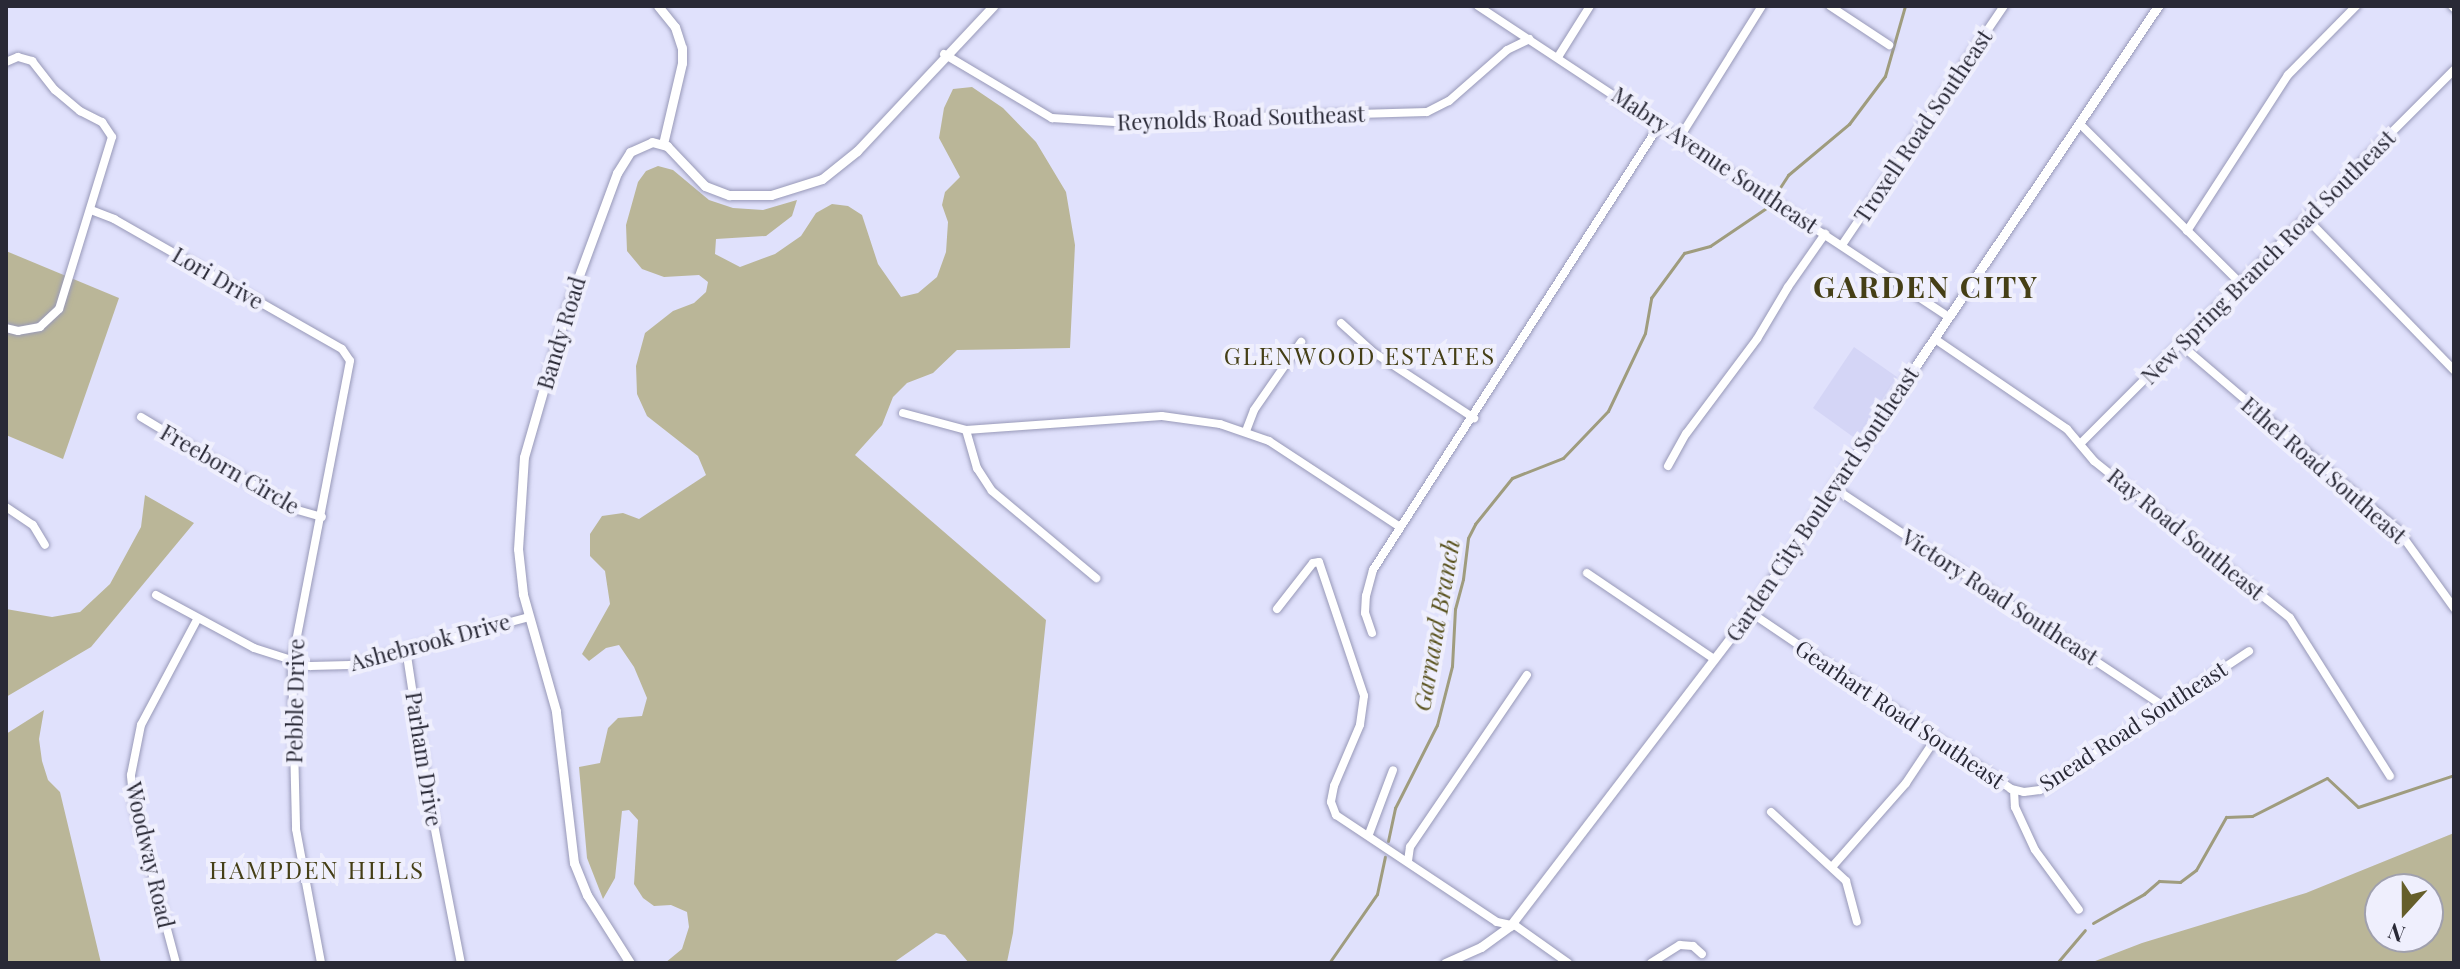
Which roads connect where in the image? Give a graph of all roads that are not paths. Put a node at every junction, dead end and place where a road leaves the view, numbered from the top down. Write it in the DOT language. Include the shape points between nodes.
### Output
graph roads {
  1 [pos="658,6"];
  2 [pos="993,6"];
  3 [pos="1478,6"];
  4 [pos="1590,6"];
  5 [pos="1762,6"];
  6 [pos="1830,6"];
  7 [pos="2004,6"];
  8 [pos="2158,6"];
  9 [pos="2356,6"];
  10 [pos="1530,39"];
  11 [pos="1889,45"];
  12 [pos="944,54"];
  13 [pos="1558,57"];
  14 [pos="6,62"];
  15 [pos="2454,70"];
  16 [pos="1660,124"];
  17 [pos="2080,124"];
  18 [pos="1680,137"];
  19 [pos="663,144"];
  20 [pos="91,210"];
  21 [pos="2307,219"];
  22 [pos="2187,231"];
  23 [pos="1825,234"];
  24 [pos="1842,245"];
  25 [pos="2241,284"];
  26 [pos="1949,317"];
  27 [pos="1341,323"];
  28 [pos="6,328"];
  29 [pos="1935,339"];
  30 [pos="1301,342"];
  31 [pos="2180,344"];
  32 [pos="342,349"];
  33 [pos="2454,370"];
  34 [pos="903,413"];
  35 [pos="141,417"];
  36 [pos="1474,418"];
  37 [pos="966,430"];
  38 [pos="1246,431"];
  39 [pos="2081,443"];
  40 [pos="1668,466"];
  41 [pos="1834,488"];
  42 [pos="6,507"];
  43 [pos="322,517"];
  44 [pos="1400,527"];
  45 [pos="45,545"];
  46 [pos="1587,573"];
  47 [pos="1096,578"];
  48 [pos="156,595"];
  49 [pos="2454,608"];
  50 [pos="1277,609"];
  51 [pos="1750,612"];
  52 [pos="529,617"];
  53 [pos="198,618"];
  54 [pos="1372,633"];
  55 [pos="406,649"];
  56 [pos="2249,651"];
  57 [pos="1714,659"];
  58 [pos="292,662"];
  59 [pos="1527,675"];
  60 [pos="2165,707"];
  61 [pos="1936,738"];
  62 [pos="1393,770"];
  63 [pos="2390,776"];
  64 [pos="2014,790"];
  65 [pos="1771,812"];
  66 [pos="1369,834"];
  67 [pos="1408,861"];
  68 [pos="1832,867"];
  69 [pos="2079,910"];
  70 [pos="1857,922"];
  71 [pos="1510,926"];
  72 [pos="1702,954"];
  73 [pos="176,963"];
  74 [pos="321,963"];
  75 [pos="461,963"];
  76 [pos="630,963"];
  77 [pos="1445,963"];
  78 [pos="1568,963"];
  79 [pos="1651,963"];
  1 -- 19 [label="street" via="675,27 682,48"];
  2 -- 12 [label="street"];
  3 -- 10 [label="street, Mabry Avenue Southeast"];
  4 -- 13 [label="street"];
  5 -- 18 [label="street"];
  6 -- 11 [label="street"];
  7 -- 24 [label="street, Troxell Road Southeast"];
  8 -- 17 [label="street, Garden City Boulevard Southeast"];
  9 -- 22 [label="street" via="2288,75"];
  10 -- 12 [label="street, Reynolds Road Southeast" via="1507,50 1449,101 1427,112 1233,121 1052,118"];
  10 -- 13 [label="street, Mabry Avenue Southeast"];
  12 -- 19 [label="street" via="857,151 812,184 771,195 718,192 696,179"];
  13 -- 16 [label="street, Mabry Avenue Southeast"];
  14 -- 20 [label="street" via="18,57 32,61 66,102 110,131"];
  15 -- 21 [label="street, New Spring Branch Road Southeast"];
  16 -- 18 [label="street, Mabry Avenue Southeast"];
  16 -- 36 [label="street"];
  17 -- 22 [label="street"];
  17 -- 26 [label="street, Garden City Boulevard Southeast"];
  18 -- 23 [label="street, Mabry Avenue Southeast"];
  19 -- 52 [label="street, Bandy Road" via="637,146 617,173 567,308 530,434 517,518 519,570"];
  20 -- 28 [label="street" via="65,296 53,317 29,331"];
  20 -- 32 [label="street, Lori Drive"];
  21 -- 25 [label="street, New Spring Branch Road Southeast"];
  21 -- 33 [label="street"];
  22 -- 25 [label="street"];
  23 -- 24 [label="street, Mabry Avenue Southeast"];
  23 -- 40 [label="street, Troxell Road Southeast"];
  24 -- 26 [label="street, Mabry Avenue Southeast"];
  25 -- 31 [label="street, New Spring Branch Road Southeast"];
  26 -- 29 [label="street, Garden City Boulevard Southeast"];
  27 -- 36 [label="street" via="1373,352"];
  29 -- 39 [label="street, Ray Road Southeast" via="2011,388"];
  29 -- 41 [label="street, Garden City Boulevard Southeast"];
  30 -- 38 [label="street" via="1254,410"];
  31 -- 39 [label="street, New Spring Branch Road Southeast"];
  31 -- 49 [label="street, Ethel Road Southeast" via="2398,530"];
  32 -- 43 [label="street, Pebble Drive" via="350,368"];
  34 -- 37 [label="street"];
  35 -- 43 [label="street, Freeborn Circle" via="294,509"];
  36 -- 44 [label="street"];
  37 -- 38 [label="street" via="1162,416"];
  37 -- 47 [label="street" via="977,468 992,491"];
  38 -- 44 [label="street" via="1306,463"];
  39 -- 63 [label="street, Ray Road Southeast" via="2094,461 2290,618"];
  41 -- 51 [label="street, Garden City Boulevard Southeast"];
  41 -- 60 [label="street, Victory Road Southeast"];
  42 -- 45 [label="street" via="33,525"];
  43 -- 58 [label="street, Pebble Drive"];
  44 -- 54 [label="street" via="1368,583 1365,613"];
  46 -- 57 [label="street"];
  48 -- 53 [label="street, Ashebrook Drive"];
  50 -- 66 [label="street" via="1319,562 1364,696 1360,725 1331,802 1336,815"];
  51 -- 57 [label="street, Garden City Boulevard Southeast"];
  51 -- 61 [label="street, Gearhart Road Southeast"];
  52 -- 55 [label="street, Ashebrook Drive"];
  52 -- 76 [label="street, Bandy Road" via="556,711 574,863 587,895"];
  53 -- 58 [label="street, Ashebrook Drive"];
  53 -- 73 [label="street, Woodway Road" via="141,725 131,775 134,805"];
  55 -- 58 [label="street, Ashebrook Drive" via="350,665"];
  55 -- 75 [label="street, Parham Drive"];
  56 -- 60 [label="street, Snead Road Southeast"];
  57 -- 71 [label="street, Garden City Boulevard Southeast"];
  58 -- 74 [label="street, Pebble Drive" via="295,818"];
  59 -- 67 [label="street" via="1410,847"];
  60 -- 64 [label="street, Snead Road Southeast" via="2040,790"];
  61 -- 64 [label="street, Gearhart Road Southeast"];
  61 -- 68 [label="street" via="1906,783"];
  62 -- 66 [label="street"];
  64 -- 69 [label="street, Gearhart Road Southeast" via="2015,807 2035,850"];
  65 -- 68 [label="street"];
  66 -- 67 [label="street"];
  67 -- 71 [label="street"];
  68 -- 70 [label="street" via="1852,893"];
  71 -- 77 [label="street, Garden City Boulevard Southeast"];
  71 -- 78 [label="street"];
  72 -- 79 [label="street" via="1680,945"];
}
